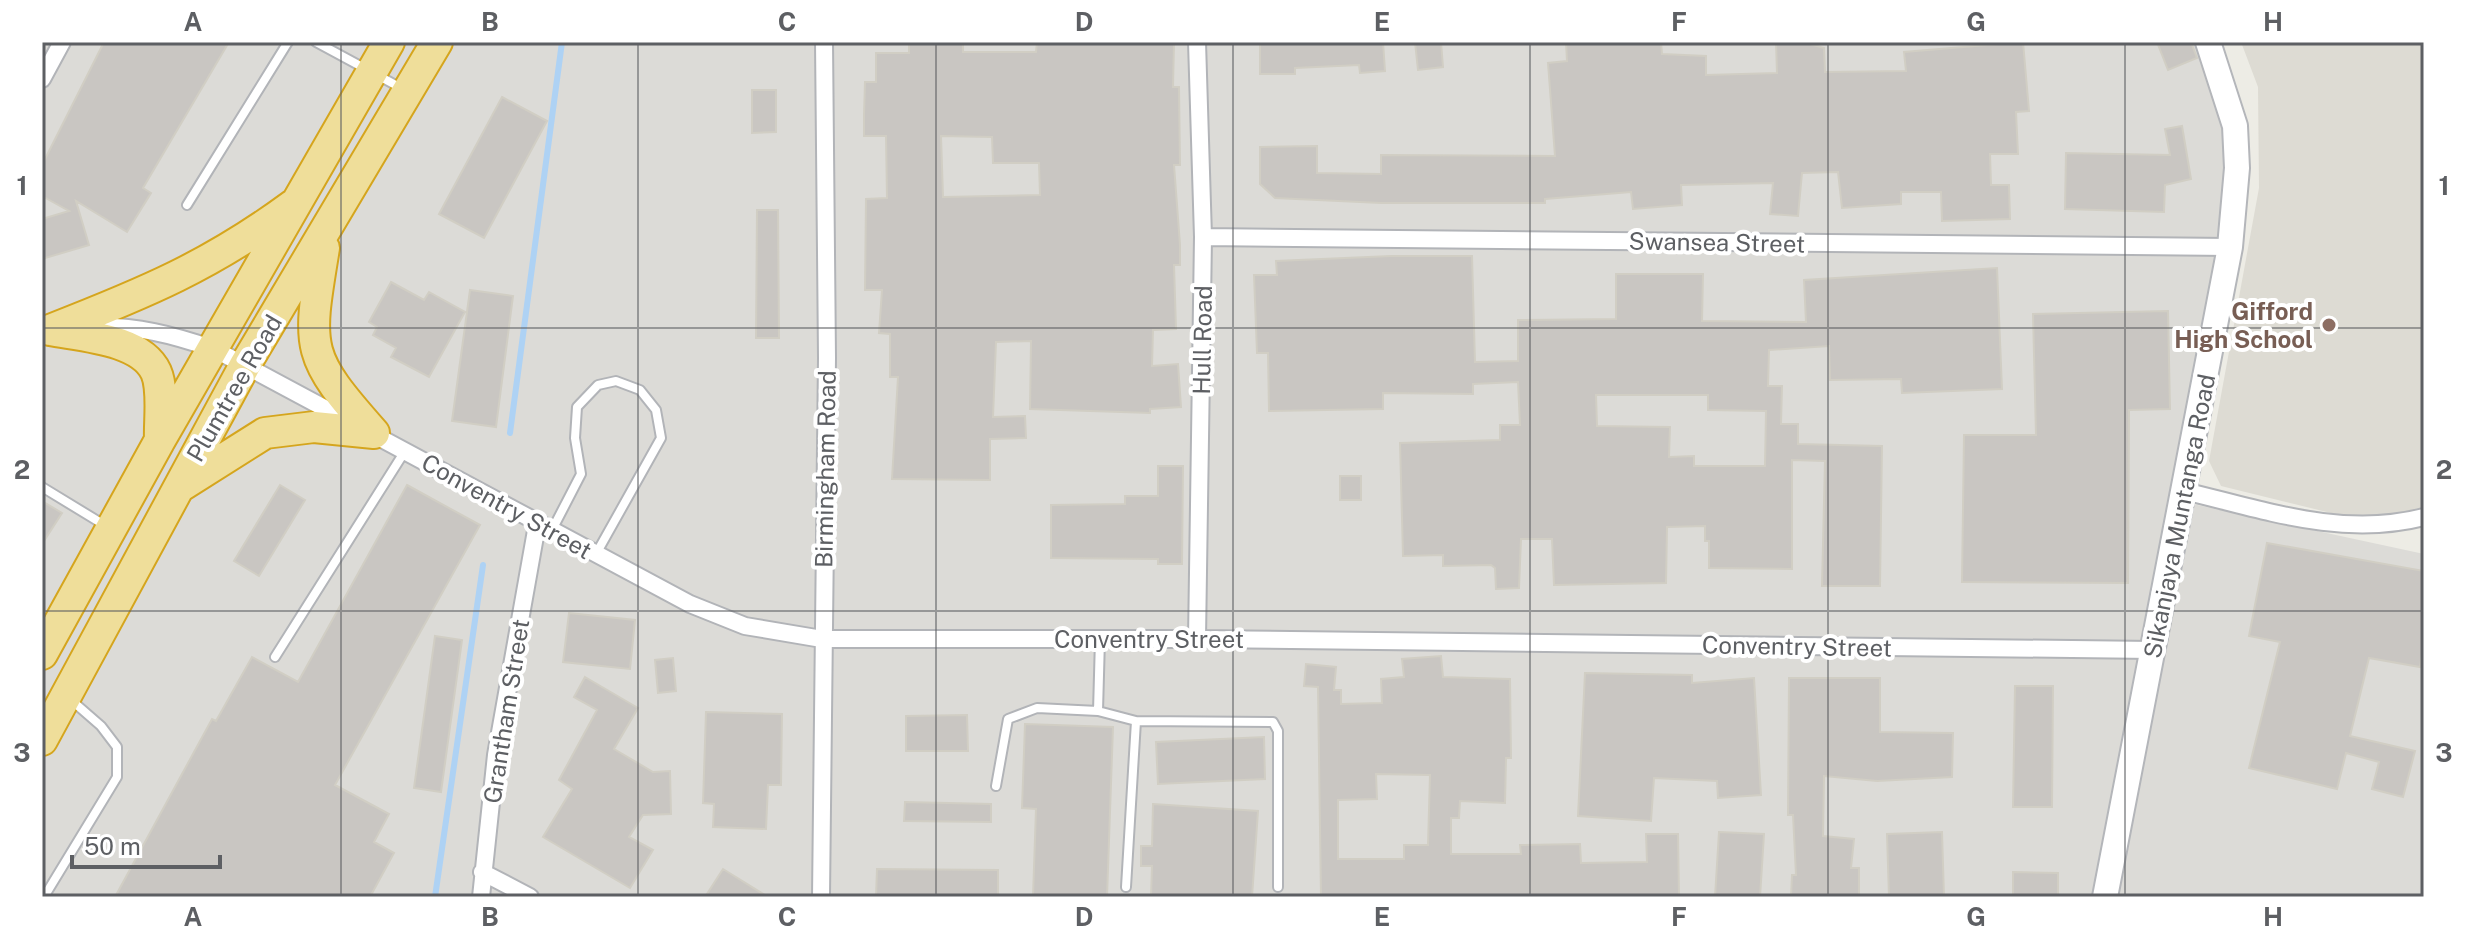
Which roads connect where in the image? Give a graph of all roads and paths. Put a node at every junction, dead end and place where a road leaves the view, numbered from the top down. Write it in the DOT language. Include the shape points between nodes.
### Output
graph roads {
  1 [pos="62,42"];
  2 [pos="288,42"];
  3 [pos="316,42"];
  4 [pos="389,42"];
  5 [pos="437,42"];
  6 [pos="824,42"];
  7 [pos="1197,42"];
  8 [pos="2208,42"];
  9 [pos="371,75"];
  10 [pos="42,79"];
  11 [pos="407,91"];
  12 [pos="302,199"];
  13 [pos="187,205"];
  14 [pos="328,231"];
  15 [pos="1203,237"];
  16 [pos="2230,247"];
  17 [pos="46,330"];
  18 [pos="214,349"];
  19 [pos="245,365"];
  20 [pos="374,433"];
  21 [pos="160,440"];
  22 [pos="405,451"];
  23 [pos="42,487"];
  24 [pos="174,491"];
  25 [pos="2184,491"];
  26 [pos="2424,517"];
  27 [pos="544,528"];
  28 [pos="111,529"];
  29 [pos="596,555"];
  30 [pos="822,639"];
  31 [pos="1100,639"];
  32 [pos="1197,639"];
  33 [pos="2153,650"];
  34 [pos="42,654"];
  35 [pos="275,657"];
  36 [pos="66,696"];
  37 [pos="1098,711"];
  38 [pos="1136,721"];
  39 [pos="42,740"];
  40 [pos="996,786"];
  41 [pos="482,872"];
  42 [pos="1126,887"];
  43 [pos="1278,887"];
  44 [pos="44,897"];
  45 [pos="481,897"];
  46 [pos="530,897"];
  47 [pos="821,897"];
  48 [pos="2105,897"];
  1 -- 10 [label="street"];
  2 -- 13 [label="lane"];
  3 -- 9 [label="lane"];
  4 -- 9 [label="highway, Plumtree Road"];
  5 -- 11 [label="highway, Plumtree Road"];
  6 -- 30 [label="street, Birmingham Road" via="827,358"];
  7 -- 15 [label="street, Hull Road"];
  8 -- 16 [label="street, Sikanjaya Muntanga Road" via="2235,126"];
  9 -- 11 [label="lane"];
  9 -- 12 [label="highway, Plumtree Road"];
  11 -- 14 [label="highway, Plumtree Road"];
  12 -- 17 [label="highway" via="203,266"];
  12 -- 18 [label="highway, Plumtree Road"];
  14 -- 19 [label="highway, Plumtree Road"];
  14 -- 20 [label="highway" via="312,317 313,339 328,381"];
  15 -- 16 [label="street, Swansea Street"];
  15 -- 32 [label="street, Hull Road"];
  16 -- 25 [label="street, Sikanjaya Muntanga Road"];
  17 -- 18 [label="street, Conventry Street" via="135,327"];
  17 -- 21 [label="highway" via="123,347 146,358 157,374"];
  18 -- 19 [label="street, Conventry Street"];
  18 -- 21 [label="highway, Plumtree Road"];
  19 -- 20 [label="street, Conventry Street"];
  19 -- 24 [label="highway, Plumtree Road"];
  20 -- 22 [label="street, Conventry Street"];
  20 -- 24 [label="highway" via="314,427 265,433"];
  21 -- 28 [label="highway, Plumtree Road"];
  22 -- 27 [label="street, Conventry Street"];
  22 -- 35 [label="lane"];
  23 -- 28 [label="lane"];
  24 -- 36 [label="highway, Plumtree Road"];
  25 -- 26 [label="street" via="2334,526 2381,526"];
  25 -- 33 [label="street, Sikanjaya Muntanga Road"];
  27 -- 29 [label="street, Conventry Street"];
  27 -- 29 [label="lane" via="581,474 577,407 598,385 616,381 640,390 656,410 661,438"];
  27 -- 41 [label="street, Grantham Street" via="496,755"];
  28 -- 34 [label="highway, Plumtree Road"];
  29 -- 30 [label="street, Conventry Street" via="745,626"];
  30 -- 31 [label="street, Conventry Street"];
  30 -- 47 [label="street, Birmingham Road"];
  31 -- 32 [label="street, Conventry Street"];
  31 -- 37 [label="lane"];
  32 -- 33 [label="street, Conventry Street"];
  33 -- 48 [label="street, Sikanjaya Muntanga Road"];
  36 -- 39 [label="highway, Plumtree Road"];
  36 -- 44 [label="lane" via="117,747 117,777"];
  37 -- 38 [label="lane"];
  37 -- 40 [label="lane" via="1037,708 1008,719"];
  38 -- 42 [label="lane"];
  38 -- 43 [label="lane" via="1273,722 1278,731"];
  41 -- 45 [label="street, Grantham Street"];
  41 -- 46 [label="street"];
}
